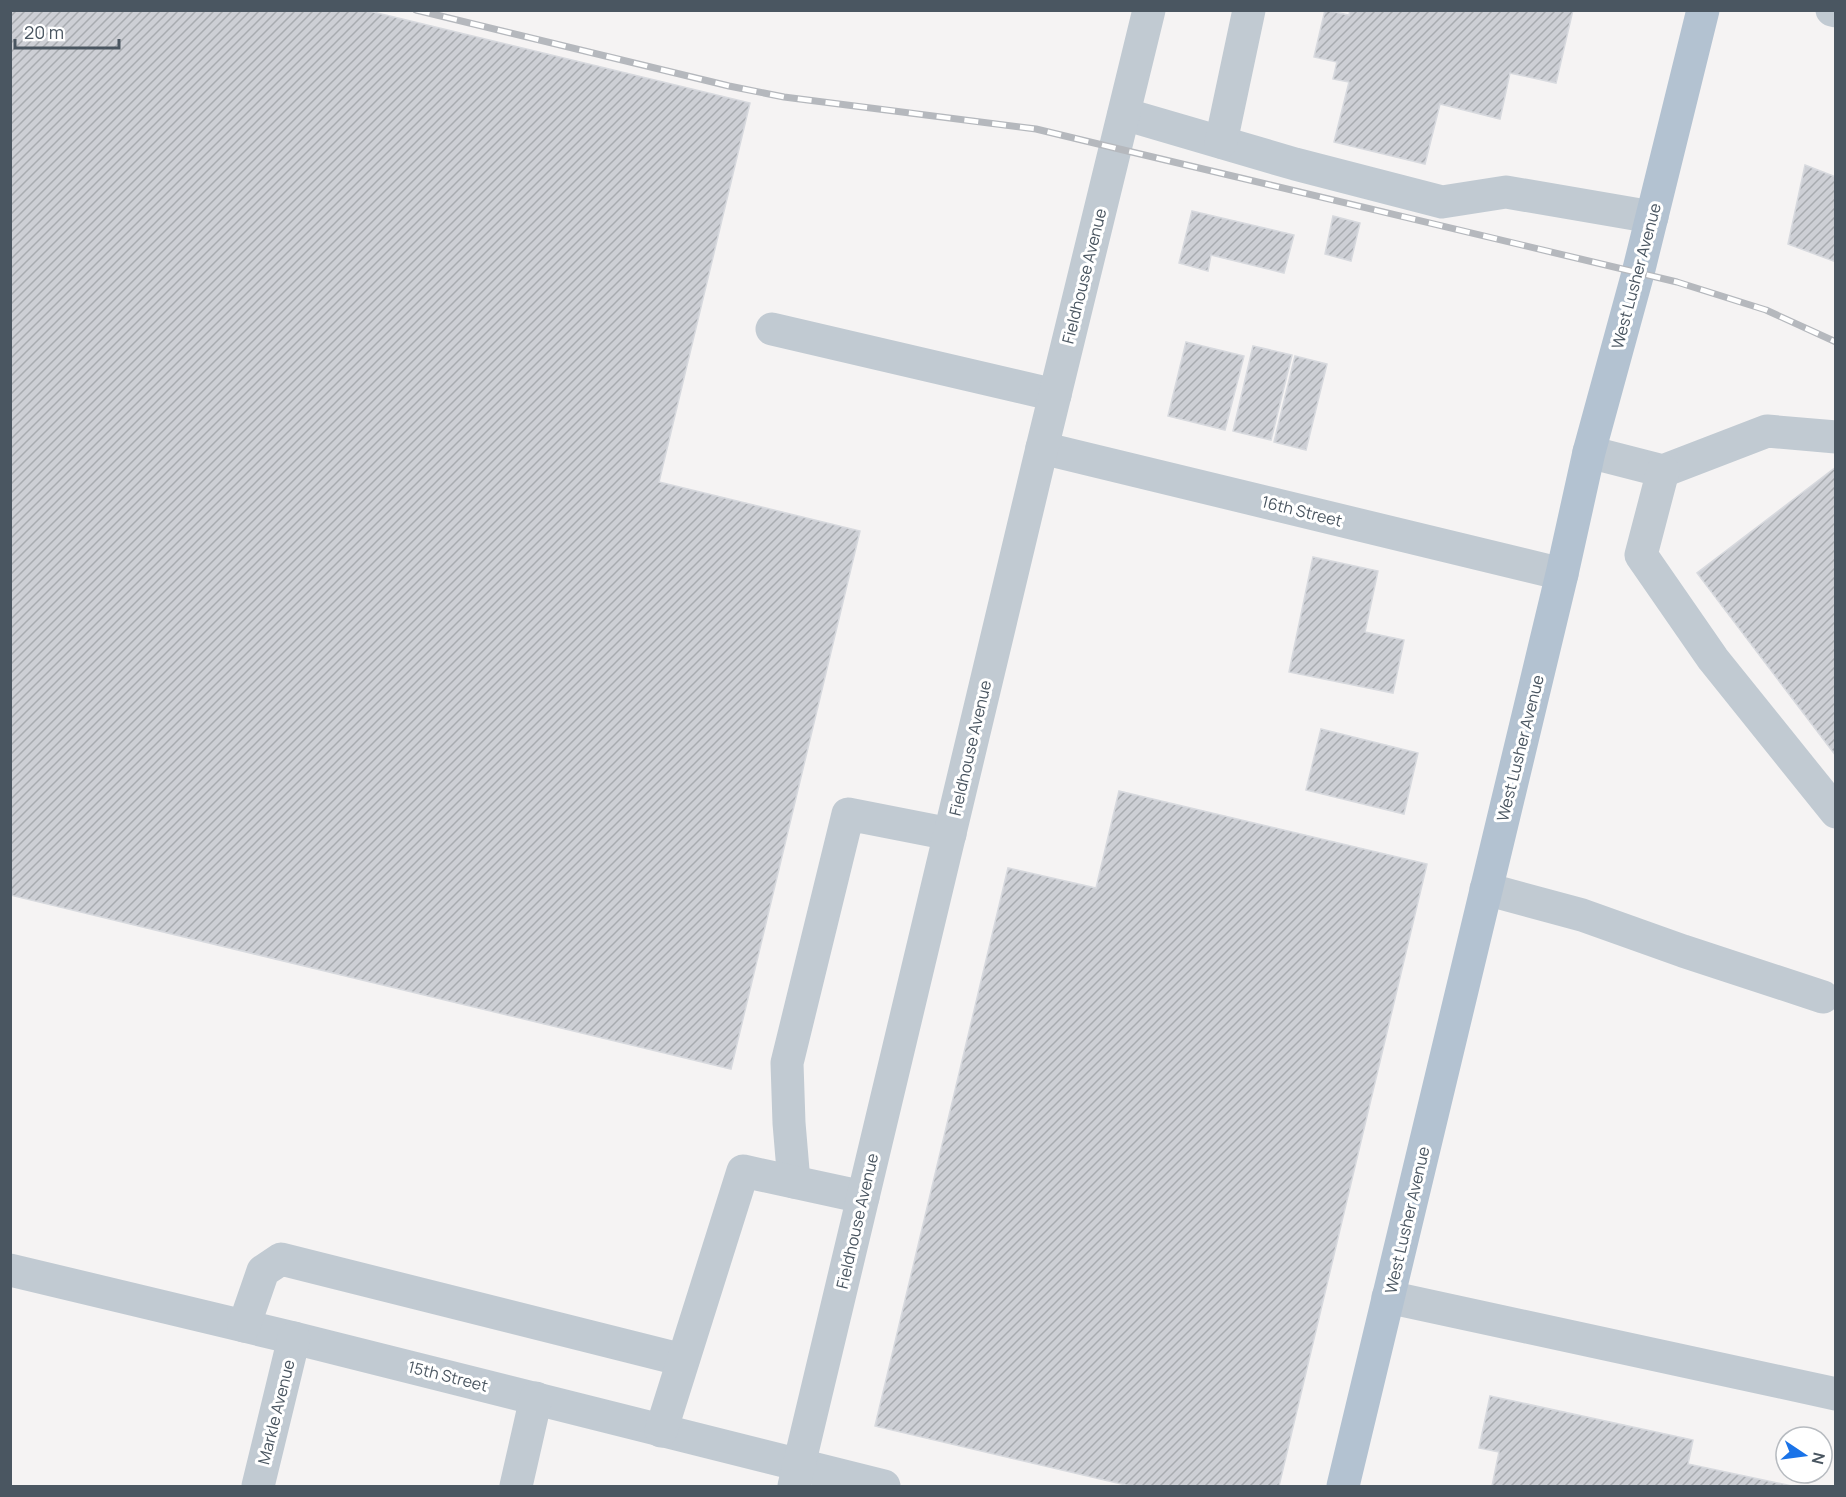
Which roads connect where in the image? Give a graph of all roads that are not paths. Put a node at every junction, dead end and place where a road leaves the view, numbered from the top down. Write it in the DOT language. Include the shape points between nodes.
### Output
graph roads {
  1 [pos="1149,10"];
  2 [pos="1249,10"];
  3 [pos="1703,10"];
  4 [pos="1124,114"];
  5 [pos="1221,142"];
  6 [pos="1652,217"];
  7 [pos="772,329"];
  8 [pos="1054,395"];
  9 [pos="1836,437"];
  10 [pos="1042,448"];
  11 [pos="1589,452"];
  12 [pos="1663,471"];
  13 [pos="1562,574"];
  14 [pos="1836,812"];
  15 [pos="950,834"];
  16 [pos="1486,889"];
  17 [pos="1822,996"];
  18 [pos="794,1182"];
  19 [pos="863,1197"];
  20 [pos="10,1270"];
  21 [pos="1388,1297"];
  22 [pos="244,1326"];
  23 [pos="294,1338"];
  24 [pos="683,1360"];
  25 [pos="1836,1394"];
  26 [pos="536,1398"];
  27 [pos="661,1431"];
  28 [pos="796,1476"];
  29 [pos="258,1486"];
  30 [pos="516,1486"];
  31 [pos="884,1486"];
  32 [pos="1343,1486"];
  1 -- 4 [label="street, Fieldhouse Avenue"];
  2 -- 5 [label="street"];
  3 -- 6 [label="main road, West Lusher Avenue"];
  4 -- 5 [label="street"];
  4 -- 8 [label="street, Fieldhouse Avenue"];
  5 -- 6 [label="street" via="1442,202 1506,192"];
  6 -- 11 [label="main road, West Lusher Avenue"];
  7 -- 8 [label="street"];
  8 -- 10 [label="street, Fieldhouse Avenue"];
  9 -- 12 [label="street" via="1767,431"];
  10 -- 13 [label="street, 16th Street"];
  10 -- 15 [label="street, Fieldhouse Avenue"];
  11 -- 12 [label="street"];
  11 -- 13 [label="main road, West Lusher Avenue"];
  12 -- 14 [label="street" via="1641,555 1713,659"];
  13 -- 16 [label="main road, West Lusher Avenue"];
  15 -- 18 [label="street" via="848,814 787,1063"];
  15 -- 19 [label="street, Fieldhouse Avenue"];
  16 -- 17 [label="street" via="1582,915"];
  16 -- 21 [label="main road, West Lusher Avenue"];
  18 -- 19 [label="street"];
  18 -- 24 [label="street" via="744,1171"];
  19 -- 28 [label="street, Fieldhouse Avenue"];
  20 -- 22 [label="street, 15th Street"];
  21 -- 25 [label="street"];
  21 -- 32 [label="main road, West Lusher Avenue"];
  22 -- 23 [label="street, 15th Street"];
  22 -- 24 [label="street" via="263,1271 281,1259"];
  23 -- 26 [label="street, 15th Street"];
  23 -- 29 [label="street, Markle Avenue"];
  24 -- 27 [label="street"];
  26 -- 27 [label="street, 15th Street"];
  26 -- 30 [label="street"];
  27 -- 28 [label="street, 15th Street"];
  28 -- 31 [label="street, 15th Street"];
}
